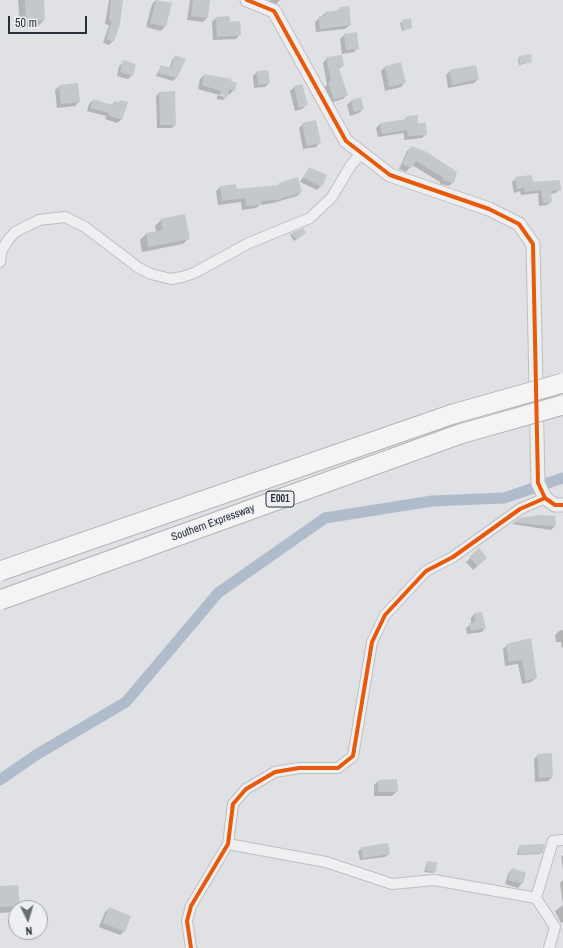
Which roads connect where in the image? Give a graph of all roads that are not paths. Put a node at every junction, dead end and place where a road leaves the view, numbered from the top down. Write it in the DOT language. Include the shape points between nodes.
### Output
graph roads {
  1 [pos="247,0"];
  2 [pos="362,153"];
  3 [pos="0,262"];
  4 [pos="563,383"];
  5 [pos="563,405"];
  6 [pos="542,492"];
  7 [pos="563,505"];
  8 [pos="0,571"];
  9 [pos="0,600"];
  10 [pos="563,840"];
  11 [pos="228,844"];
  12 [pos="536,898"];
  13 [pos="559,926"];
  14 [pos="191,948"];
  15 [pos="549,948"];
  1 -- 2 [label="street" via="274,11 346,141"];
  2 -- 3 [label="street" via="351,165 332,197 310,218 249,243 182,277 171,279 139,268 85,227 66,216 39,220 15,232 1,252"];
  2 -- 6 [label="street" via="390,175 488,209 519,224 533,244"];
  4 -- 8 [label="highway, E001, bridge" via="453,414"];
  5 -- 9 [label="highway, Southern Expressway / E001, bridge" via="460,434"];
  6 -- 7 [label="street" via="555,504"];
  6 -- 11 [label="street" via="454,557 426,571 385,615 372,642 353,756 338,768 299,768 276,772 246,789 233,804"];
  10 -- 12 [label="street" via="553,841"];
  11 -- 12 [label="street" via="326,862 392,884 434,880"];
  11 -- 14 [label="street" via="191,906 187,921"];
  12 -- 13 [label="street"];
  13 -- 15 [label="street"];
}
